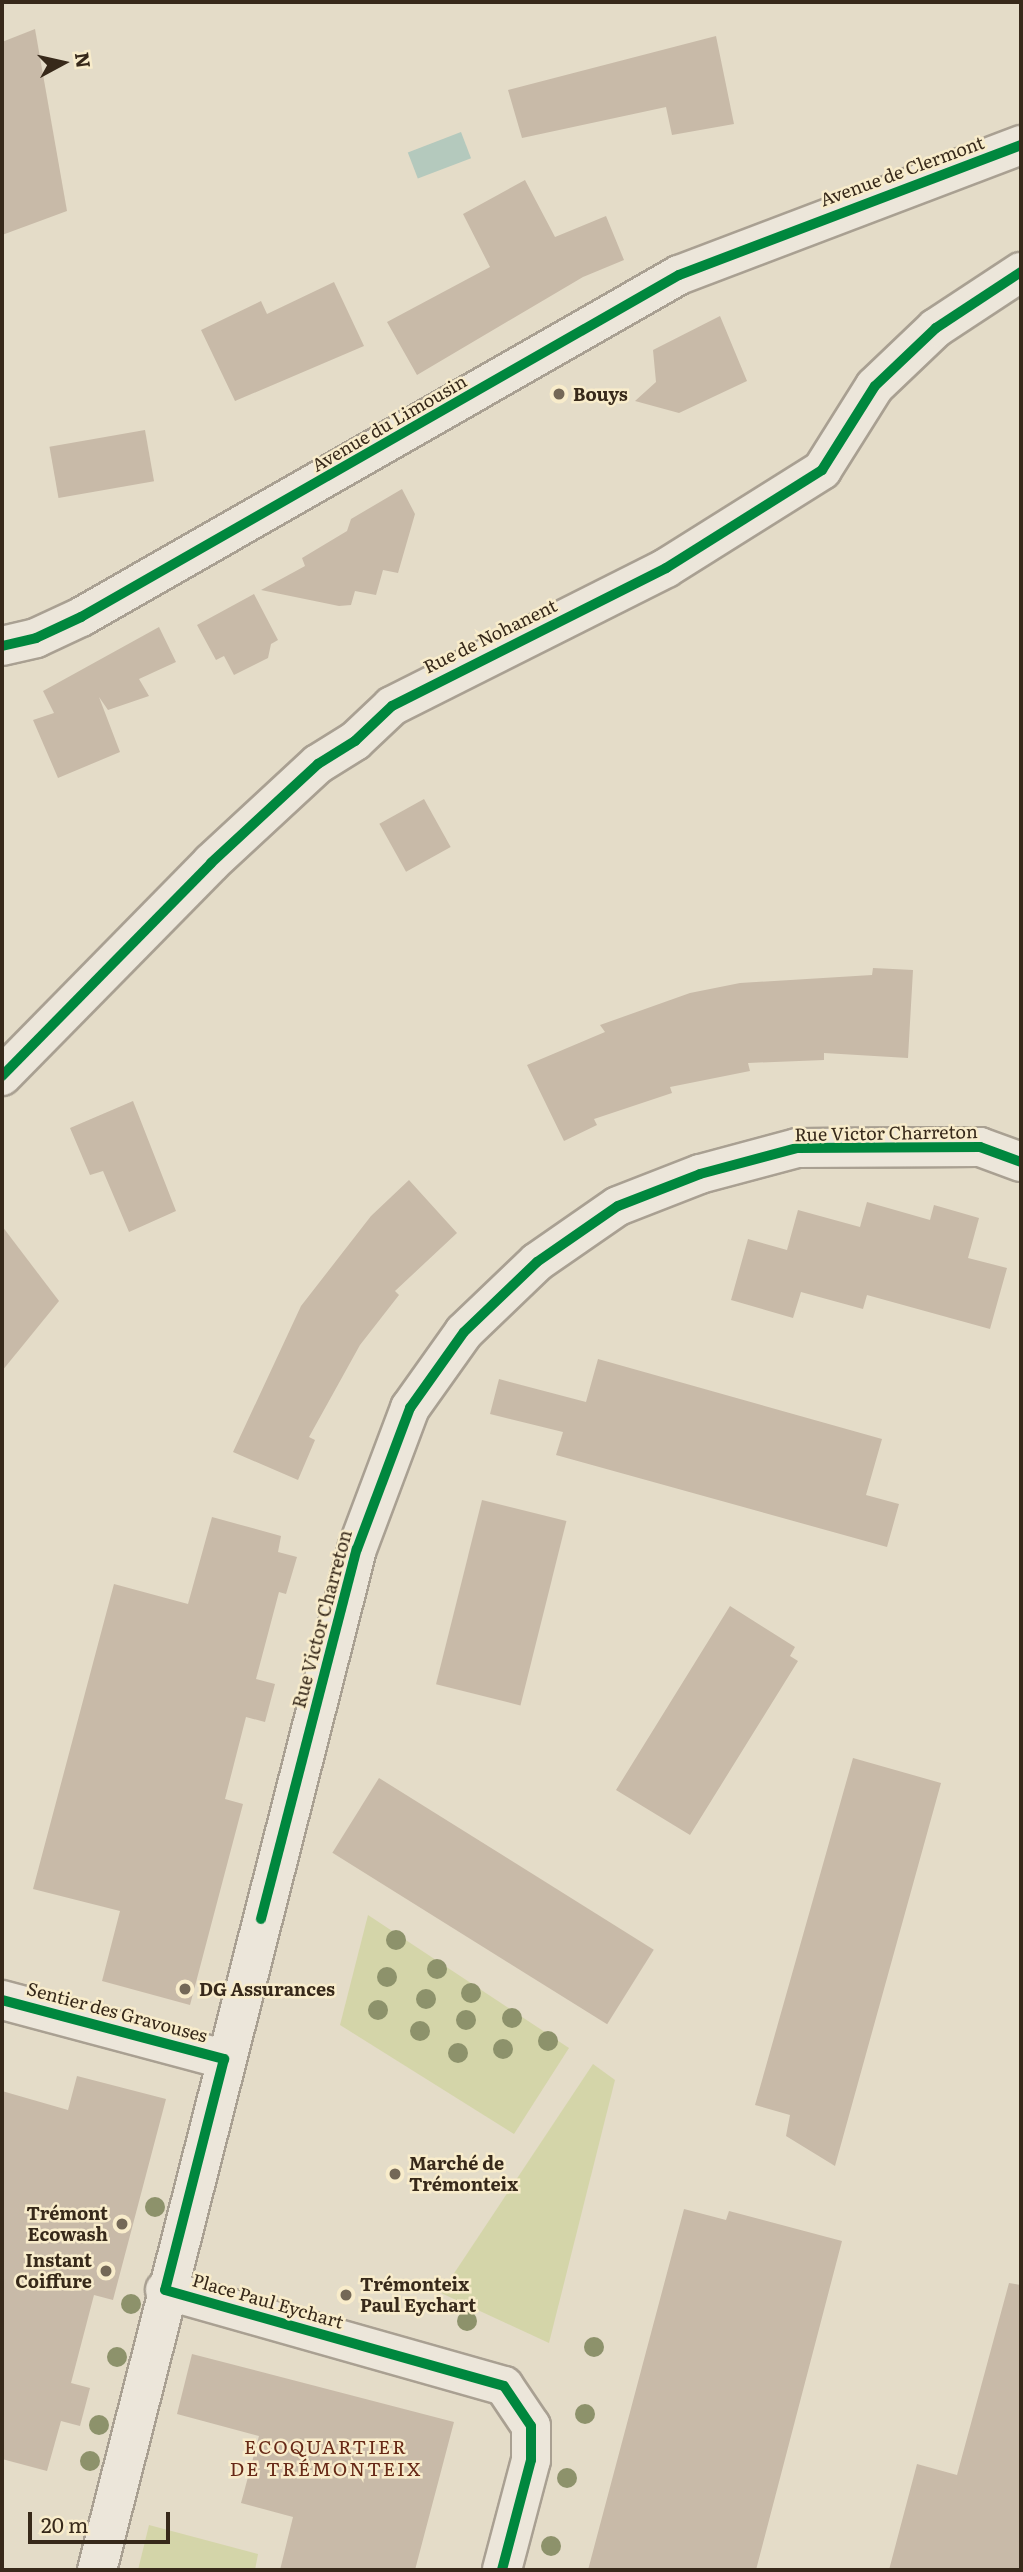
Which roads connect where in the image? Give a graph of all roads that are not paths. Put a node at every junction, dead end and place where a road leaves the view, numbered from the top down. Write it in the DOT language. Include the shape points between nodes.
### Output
graph roads {
  1 [pos="1021,145"];
  2 [pos="794,229"];
  3 [pos="1021,272"];
  4 [pos="2,646"];
  5 [pos="2,1076"];
  6 [pos="1021,1162"];
  7 [pos="261,1919"];
  8 [pos="2,2000"];
  9 [pos="223,2059"];
  10 [pos="165,2290"];
  11 [pos="97,2570"];
  12 [pos="502,2570"];
  1 -- 2 [label="street, Avenue de Clermont"];
  2 -- 4 [label="street, Avenue du Limousin" via="678,275 81,617 36,638"];
  3 -- 5 [label="street, Rue de Nohanent" via="936,328 875,386 822,470 666,568 392,706 355,741 318,764 211,863"];
  6 -- 7 [label="street, Rue Victor Charreton" via="980,1147 797,1148 700,1174 618,1206 537,1262 464,1332 410,1408 357,1549"];
  7 -- 9 [label="street, Place Paul Eychart"];
  8 -- 9 [label="street, Sentier des Gravouses"];
  9 -- 10 [label="street, Place Paul Eychart"];
  10 -- 11 [label="street, Place Paul Eychart"];
  10 -- 12 [label="street, Place Paul Eychart" via="504,2386 531,2426 531,2460"];
}
